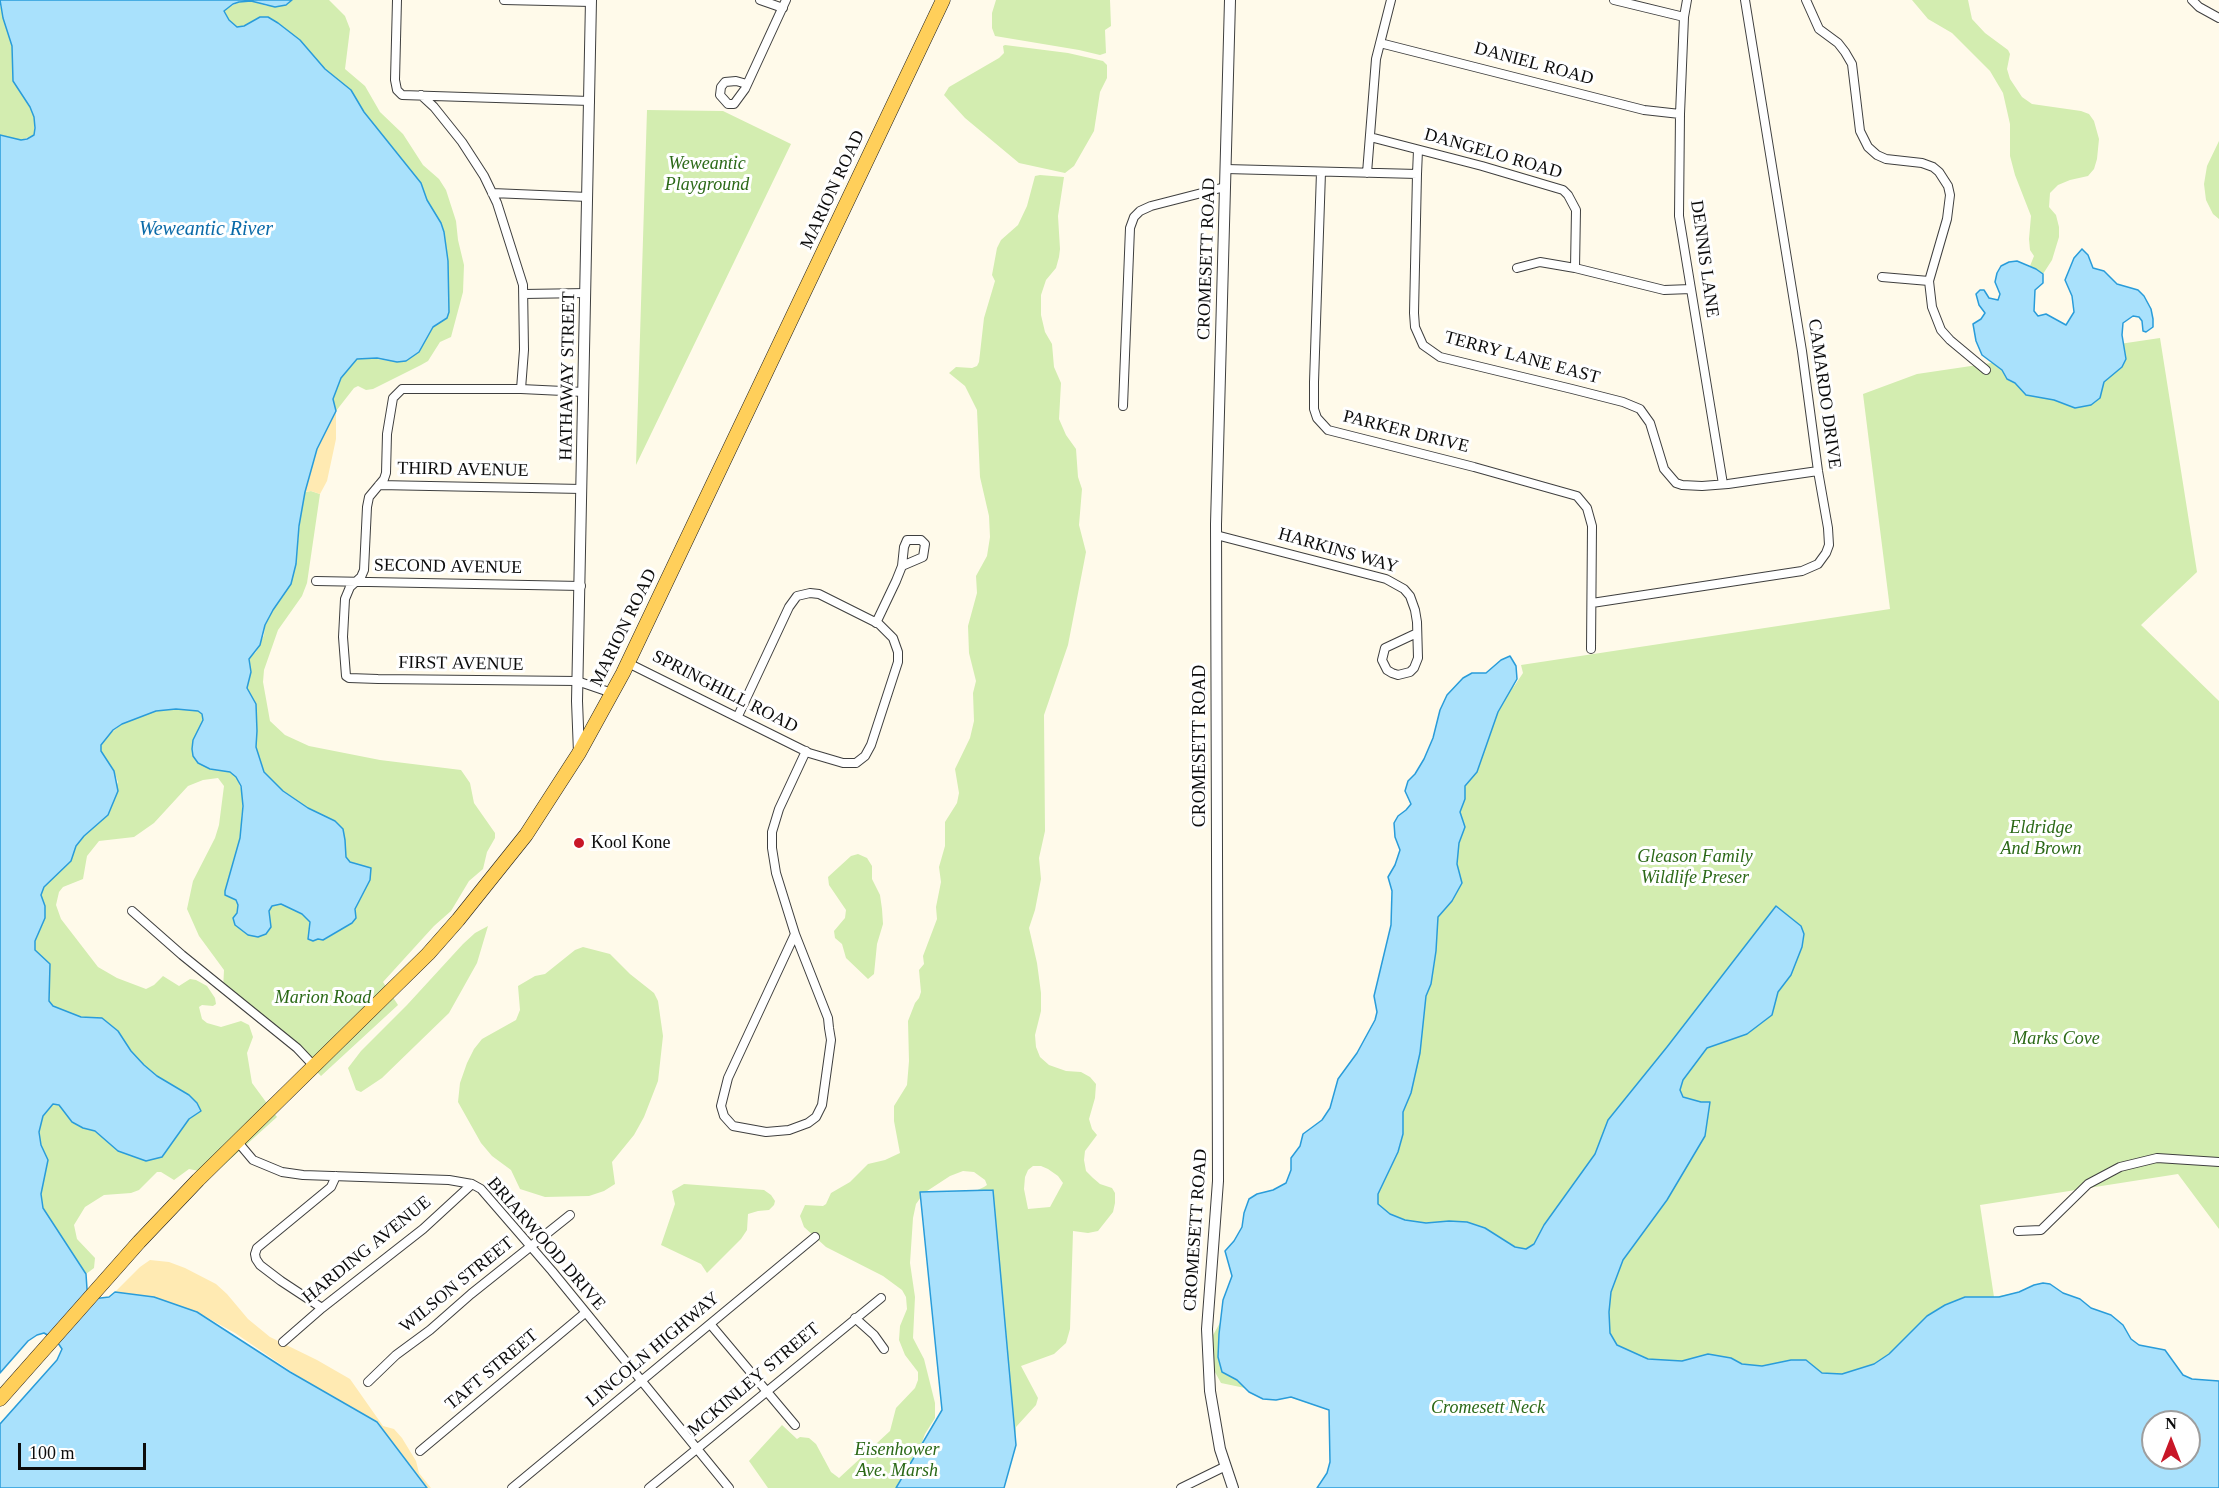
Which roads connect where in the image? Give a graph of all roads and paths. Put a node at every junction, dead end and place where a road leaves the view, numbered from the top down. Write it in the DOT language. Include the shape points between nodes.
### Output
graph roads {
  1 [pos="397,0"];
  2 [pos="504,0"];
  3 [pos="760,0"];
  4 [pos="943,0"];
  5 [pos="1230,0"];
  6 [pos="1391,0"];
  7 [pos="1614,0"];
  8 [pos="1687,0"];
  9 [pos="1745,0"];
  10 [pos="1806,0"];
  11 [pos="2192,0"];
  12 [pos="591,1"];
  13 [pos="785,4"];
  14 [pos="1684,17"];
  15 [pos="2219,18"];
  16 [pos="1380,43"];
  17 [pos="747,84"];
  18 [pos="421,95"];
  19 [pos="590,101"];
  20 [pos="1680,114"];
  21 [pos="1370,136"];
  22 [pos="1418,150"];
  23 [pos="1226,169"];
  24 [pos="1321,171"];
  25 [pos="1367,173"];
  26 [pos="1417,174"];
  27 [pos="1225,187"];
  28 [pos="492,193"];
  29 [pos="588,197"];
  30 [pos="1517,268"];
  31 [pos="1575,268"];
  32 [pos="1882,277"];
  33 [pos="1929,281"];
  34 [pos="1691,289"];
  35 [pos="586,293"];
  36 [pos="524,294"];
  37 [pos="1986,370"];
  38 [pos="522,389"];
  39 [pos="584,392"];
  40 [pos="1123,406"];
  41 [pos="1818,471"];
  42 [pos="1723,484"];
  43 [pos="379,485"];
  44 [pos="582,489"];
  45 [pos="1216,535"];
  46 [pos="902,566"];
  47 [pos="316,581"];
  48 [pos="356,582"];
  49 [pos="580,586"];
  50 [pos="1592,603"];
  51 [pos="876,623"];
  52 [pos="1417,633"];
  53 [pos="1591,649"];
  54 [pos="628,663"];
  55 [pos="577,681"];
  56 [pos="612,693"];
  57 [pos="738,716"];
  58 [pos="806,752"];
  59 [pos="579,753"];
  60 [pos="132,912"];
  61 [pos="795,934"];
  62 [pos="314,1066"];
  63 [pos="237,1141"];
  64 [pos="2219,1162"];
  65 [pos="336,1176"];
  66 [pos="472,1184"];
  67 [pos="570,1215"];
  68 [pos="2018,1231"];
  69 [pos="815,1237"];
  70 [pos="530,1246"];
  71 [pos="881,1298"];
  72 [pos="322,1308"];
  73 [pos="585,1313"];
  74 [pos="855,1318"];
  75 [pos="711,1324"];
  76 [pos="283,1342"];
  77 [pos="884,1349"];
  78 [pos="643,1381"];
  79 [pos="368,1382"];
  80 [pos="767,1391"];
  81 [pos="3,1396"];
  82 [pos="795,1425"];
  83 [pos="698,1448"];
  84 [pos="420,1451"];
  85 [pos="1226,1466"];
  86 [pos="512,1488"];
  87 [pos="650,1488"];
  88 [pos="729,1488"];
  89 [pos="1180,1488"];
  90 [pos="1233,1488"];
  1 -- 18 [label="street" via="397,90 402,95"];
  2 -- 12 [label="street"];
  3 -- 13 [label="street"];
  4 -- 54 [label="main road, MARION ROAD"];
  5 -- 23 [label="street, CROMESETT ROAD"];
  6 -- 16 [label="street"];
  7 -- 14 [label="street"];
  8 -- 14 [label="street, DENNIS LANE"];
  9 -- 41 [label="street, CAMARDO DRIVE"];
  10 -- 33 [label="street" via="1820,29 1838,43 1852,64 1860,131 1868,147 1886,159 1933,167 1948,186 1949,207"];
  11 -- 15 [label="street"];
  12 -- 19 [label="street, HATHAWAY STREET"];
  13 -- 17 [label="street"];
  14 -- 20 [label="street, DENNIS LANE"];
  16 -- 20 [label="street, DANIEL ROAD" via="1644,110"];
  16 -- 21 [label="street"];
  18 -- 19 [label="street"];
  18 -- 28 [label="street" via="462,142"];
  19 -- 29 [label="street, HATHAWAY STREET"];
  20 -- 34 [label="street, DENNIS LANE" via="1679,216"];
  21 -- 22 [label="street, DANGELO ROAD"];
  21 -- 25 [label="street"];
  22 -- 26 [label="street"];
  22 -- 31 [label="street, DANGELO ROAD" via="1563,190 1576,210"];
  23 -- 24 [label="street"];
  23 -- 27 [label="street, CROMESETT ROAD"];
  24 -- 25 [label="street"];
  24 -- 50 [label="street, PARKER DRIVE" via="1314,409 1321,424 1328,430 1577,496 1587,508 1592,526"];
  25 -- 26 [label="street"];
  26 -- 42 [label="street, TERRY LANE EAST" via="1414,314 1423,345 1440,357 1640,409 1650,423 1664,469 1676,483"];
  27 -- 40 [label="street" via="1151,206 1134,217 1130,228"];
  27 -- 45 [label="street, CROMESETT ROAD"];
  28 -- 29 [label="street"];
  28 -- 36 [label="street"];
  29 -- 35 [label="street, HATHAWAY STREET"];
  30 -- 31 [label="street" via="1540,262"];
  31 -- 34 [label="street" via="1664,290"];
  32 -- 33 [label="street"];
  33 -- 37 [label="street" via="1937,324"];
  34 -- 42 [label="street, DENNIS LANE"];
  35 -- 36 [label="street"];
  35 -- 39 [label="street, HATHAWAY STREET"];
  36 -- 38 [label="street"];
  38 -- 39 [label="street"];
  38 -- 43 [label="street" via="402,389 393,398 386,473"];
  39 -- 44 [label="street, HATHAWAY STREET"];
  41 -- 42 [label="street, TERRY LANE EAST"];
  41 -- 50 [label="street, CAMARDO DRIVE" via="1829,545 1823,559 1813,568"];
  43 -- 44 [label="street, THIRD AVENUE"];
  43 -- 48 [label="street" via="369,497 364,570"];
  44 -- 49 [label="street, HATHAWAY STREET"];
  45 -- 52 [label="street, HARKINS WAY" via="1396,583 1413,603"];
  45 -- 85 [label="street, CROMESETT ROAD" via="1218,1171 1207,1329 1210,1391"];
  46 -- 51 [label="street"];
  47 -- 48 [label="street, SECOND AVENUE"];
  48 -- 49 [label="street, SECOND AVENUE"];
  48 -- 55 [label="street, FIRST AVENUE" via="345,599 349,678"];
  49 -- 55 [label="street, HATHAWAY STREET"];
  50 -- 53 [label="street, PARKER DRIVE"];
  51 -- 57 [label="street" via="819,594 797,596"];
  51 -- 58 [label="street" via="893,638 898,662 871,745 856,763"];
  52 -- 52 [label="street, HARKINS WAY" via="1418,658 1414,668 1404,675 1387,670 1382,660 1385,648"];
  54 -- 56 [label="main road, MARION ROAD"];
  54 -- 57 [label="street, SPRINGHILL ROAD"];
  55 -- 56 [label="street, FIRST AVENUE"];
  55 -- 59 [label="street, HATHAWAY STREET"];
  56 -- 59 [label="main road, MARION ROAD"];
  57 -- 58 [label="street, SPRINGHILL ROAD"];
  58 -- 61 [label="street" via="779,809 771,848"];
  59 -- 62 [label="main road, MARION ROAD" via="526,834 458,920"];
  60 -- 62 [label="street"];
  61 -- 61 [label="street" via="728,1078 722,1106 724,1116 733,1126 766,1132 789,1130 816,1117 822,1105 831,1040 828,1018"];
  62 -- 63 [label="main road, MARION ROAD"];
  63 -- 65 [label="street, BRIARWOOD DRIVE" via="253,1160 271,1168 292,1174"];
  63 -- 81 [label="main road, MARION ROAD" via="177,1201"];
  64 -- 68 [label="street" via="2157,1158 2120,1167 2088,1184 2042,1230"];
  65 -- 66 [label="street, BRIARWOOD DRIVE"];
  65 -- 72 [label="street" via="331,1187 256,1248 255,1254 260,1264 281,1281"];
  66 -- 70 [label="street, BRIARWOOD DRIVE" via="482,1189"];
  66 -- 72 [label="street, HARDING AVENUE" via="423,1229"];
  67 -- 70 [label="street, WILSON STREET"];
  69 -- 75 [label="street, LINCOLN HIGHWAY"];
  70 -- 73 [label="street, BRIARWOOD DRIVE"];
  70 -- 79 [label="street, WILSON STREET"];
  71 -- 74 [label="street, MCKINLEY STREET"];
  72 -- 76 [label="street, HARDING AVENUE"];
  73 -- 78 [label="street, BRIARWOOD DRIVE"];
  73 -- 84 [label="street, TAFT STREET"];
  74 -- 77 [label="street"];
  74 -- 80 [label="street, MCKINLEY STREET"];
  75 -- 78 [label="street, LINCOLN HIGHWAY"];
  75 -- 80 [label="street"];
  78 -- 83 [label="street, BRIARWOOD DRIVE"];
  78 -- 86 [label="street, LINCOLN HIGHWAY"];
  80 -- 82 [label="street"];
  80 -- 83 [label="street, MCKINLEY STREET"];
  83 -- 87 [label="street, MCKINLEY STREET"];
  83 -- 88 [label="street, BRIARWOOD DRIVE"];
  85 -- 89 [label="street"];
  85 -- 90 [label="street, CROMESETT ROAD"];
}
